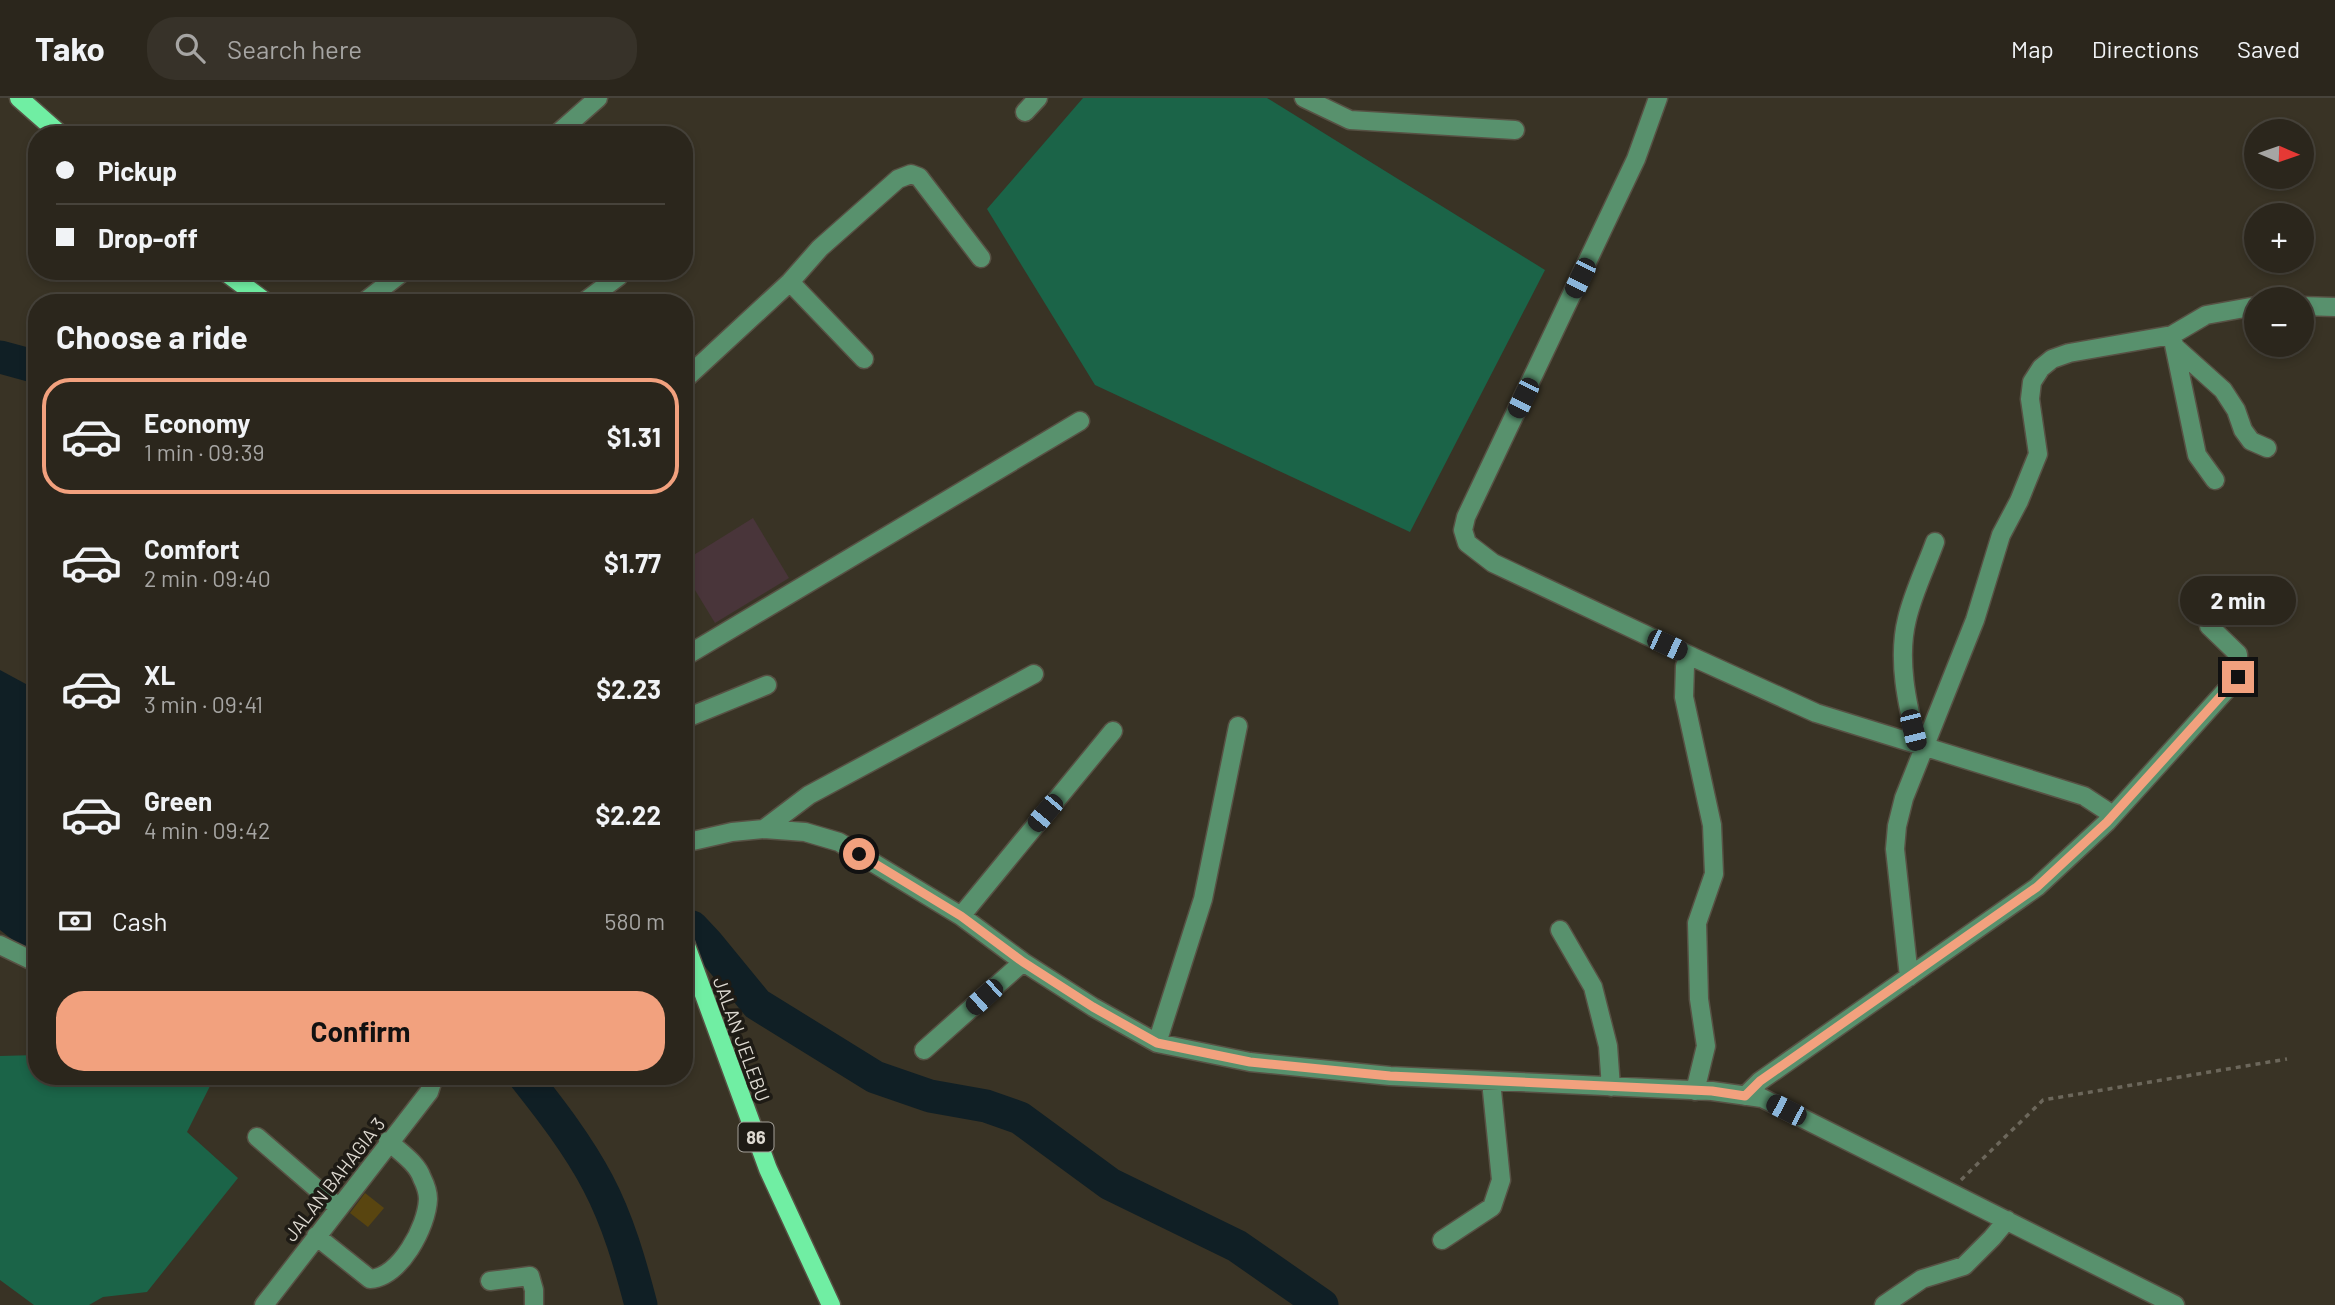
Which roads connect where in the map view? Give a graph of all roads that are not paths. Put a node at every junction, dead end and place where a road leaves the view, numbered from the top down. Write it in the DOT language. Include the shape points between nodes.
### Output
graph roads {
  1 [pos="19,98"];
  2 [pos="598,98"];
  3 [pos="1038,98"];
  4 [pos="1305,98"];
  5 [pos="1658,98"];
  6 [pos="1026,112"];
  7 [pos="51,126"];
  8 [pos="566,126"];
  9 [pos="1515,130"];
  10 [pos="981,258"];
  11 [pos="236,280"];
  12 [pos="392,280"];
  13 [pos="614,280"];
  14 [pos="790,282"];
  15 [pos="255,294"];
  16 [pos="375,294"];
  17 [pos="595,294"];
  18 [pos="2314,306"];
  19 [pos="2335,307"];
  20 [pos="2244,308"];
  21 [pos="2174,341"];
  22 [pos="864,359"];
  23 [pos="693,372"];
  24 [pos="1080,421"];
  25 [pos="2267,448"];
  26 [pos="2215,480"];
  27 [pos="1935,542"];
  28 [pos="2209,626"];
  29 [pos="693,652"];
  30 [pos="1691,656"];
  31 [pos="1034,674"];
  32 [pos="767,685"];
  33 [pos="693,715"];
  34 [pos="1238,726"];
  35 [pos="1113,731"];
  36 [pos="1922,745"];
  37 [pos="2113,815"];
  38 [pos="764,829"];
  39 [pos="693,841"];
  40 [pos="961,916"];
  41 [pos="1560,930"];
  42 [pos="0,945"];
  43 [pos="28,959"];
  44 [pos="1023,962"];
  45 [pos="693,965"];
  46 [pos="1909,977"];
  47 [pos="1157,1043"];
  48 [pos="925,1050"];
  49 [pos="1491,1081"];
  50 [pos="431,1085"];
  51 [pos="1611,1087"];
  52 [pos="1695,1091"];
  53 [pos="1745,1096"];
  54 [pos="257,1137"];
  55 [pos="388,1142"];
  56 [pos="338,1207"];
  57 [pos="2007,1220"];
  58 [pos="316,1236"];
  59 [pos="1442,1240"];
  60 [pos="490,1281"];
  61 [pos="264,1305"];
  62 [pos="534,1305"];
  63 [pos="831,1305"];
  64 [pos="1884,1305"];
  65 [pos="2175,1305"];
  1 -- 7 [label="main road"];
  2 -- 8 [label="street"];
  3 -- 6 [label="street"];
  4 -- 9 [label="street" via="1350,120"];
  5 -- 30 [label="street" via="1636,159 1463,530 1467,543 1493,563"];
  10 -- 14 [label="street" via="919,177 911,174 898,179 820,248"];
  11 -- 15 [label="main road"];
  12 -- 16 [label="street"];
  13 -- 17 [label="street"];
  14 -- 22 [label="street"];
  14 -- 23 [label="street"];
  18 -- 19 [label="street"];
  20 -- 21 [label="street" via="2206,315"];
  21 -- 25 [label="street" via="2223,390 2251,441"];
  21 -- 26 [label="street" via="2197,455"];
  21 -- 36 [label="street" via="2069,353 2040,368 2030,399 2038,454 2001,535 1975,620"];
  24 -- 29 [label="street"];
  27 -- 36 [label="street" via="1906,620 1902,657 1910,716"];
  28 -- 37 [label="street" via="2238,654 2238,677"];
  30 -- 36 [label="street" via="1816,713"];
  30 -- 52 [label="street" via="1685,666 1684,697 1712,825 1714,874 1697,923 1699,999 1706,1046"];
  31 -- 38 [label="street" via="809,794"];
  32 -- 33 [label="street"];
  34 -- 47 [label="street" via="1203,899"];
  35 -- 40 [label="street"];
  36 -- 37 [label="street" via="2084,796"];
  36 -- 46 [label="street" via="1904,798 1895,849"];
  37 -- 46 [label="street" via="2037,887"];
  38 -- 39 [label="street"];
  38 -- 40 [label="street" via="805,832 839,842"];
  40 -- 44 [label="street"];
  41 -- 51 [label="street" via="1593,987 1608,1046"];
  42 -- 43 [label="street"];
  44 -- 47 [label="street"];
  44 -- 48 [label="street"];
  45 -- 63 [label="main road, JALAN JELEBU / 86" via="768,1169"];
  46 -- 53 [label="street"];
  47 -- 49 [label="street" via="1250,1062"];
  49 -- 51 [label="street"];
  49 -- 59 [label="street" via="1501,1180 1492,1207"];
  50 -- 55 [label="street, JALAN BAHAGIA 3"];
  51 -- 52 [label="street"];
  52 -- 53 [label="street"];
  53 -- 57 [label="street" via="1762,1098"];
  54 -- 56 [label="street"];
  55 -- 56 [label="street, JALAN BAHAGIA 3"];
  55 -- 58 [label="street" via="421,1174 428,1197 423,1227 403,1258 380,1278 370,1279"];
  56 -- 58 [label="street, JALAN BAHAGIA 3"];
  57 -- 64 [label="street" via="1964,1266 1922,1279"];
  57 -- 65 [label="street"];
  58 -- 61 [label="street, JALAN BAHAGIA 3"];
  60 -- 62 [label="street" via="530,1276"];
}
